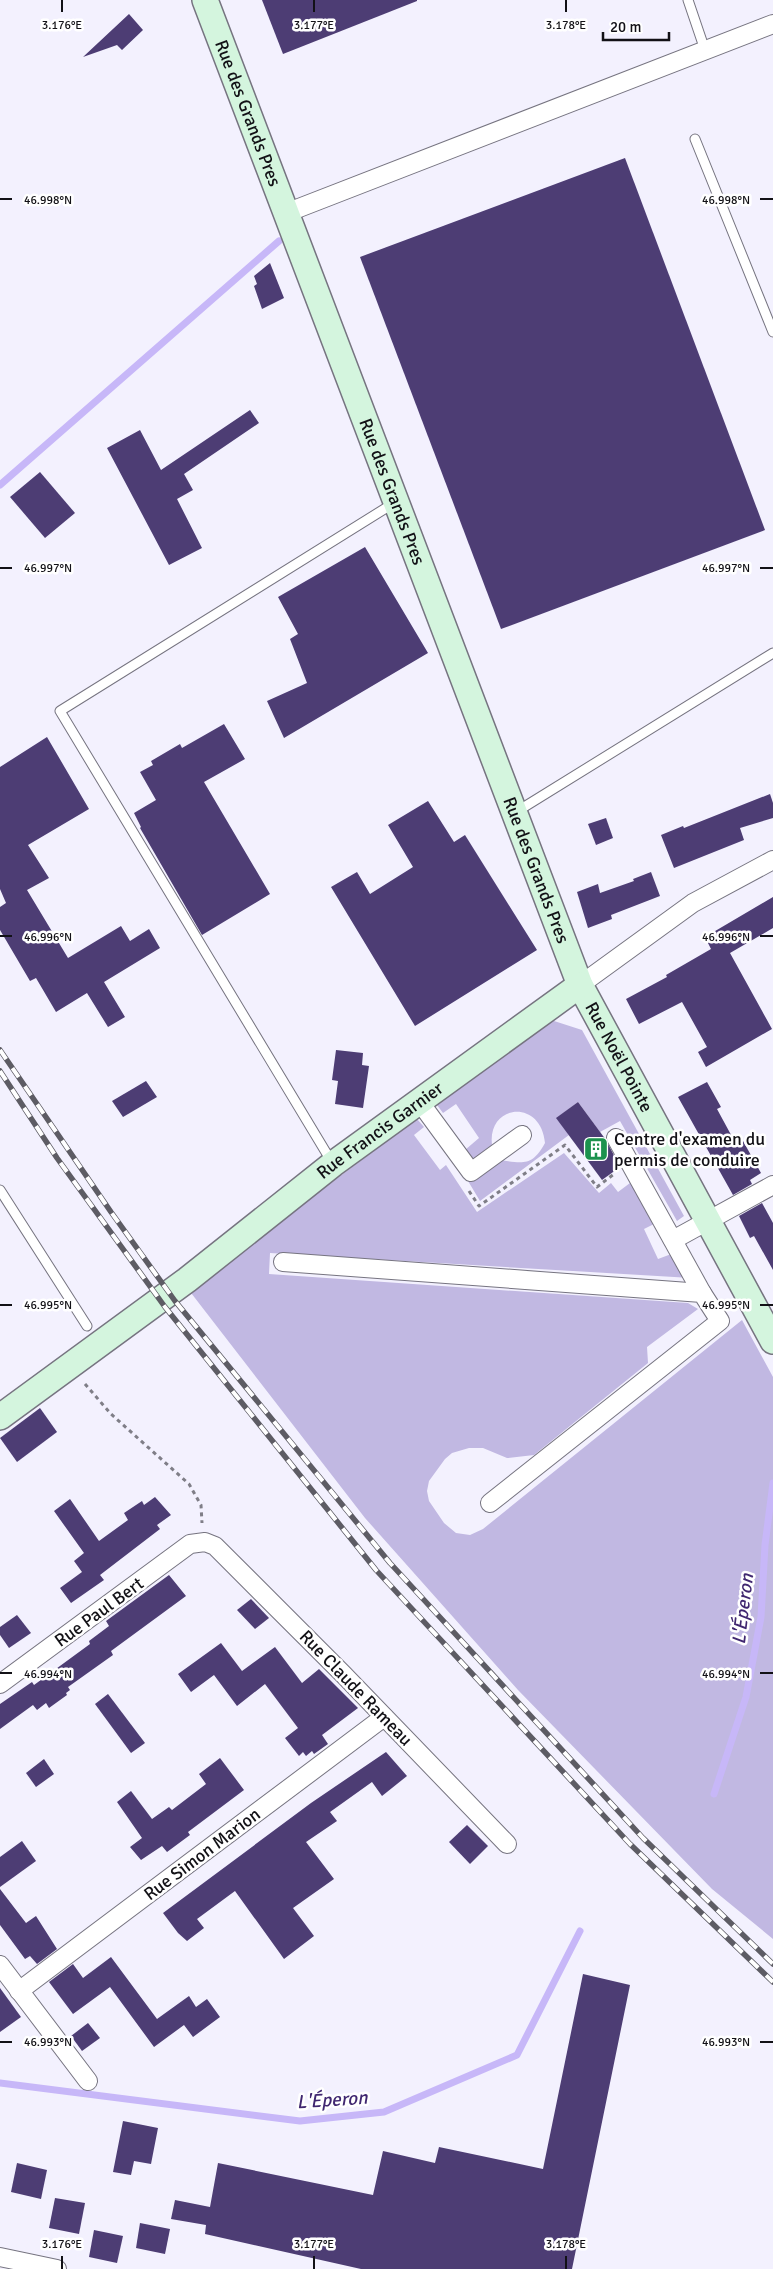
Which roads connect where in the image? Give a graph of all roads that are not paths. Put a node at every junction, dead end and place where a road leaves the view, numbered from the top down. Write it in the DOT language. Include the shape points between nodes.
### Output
graph roads {
  1 [pos="205,0"];
  2 [pos="688,0"];
  3 [pos="773,24"];
  4 [pos="705,50"];
  5 [pos="695,139"];
  6 [pos="286,213"];
  7 [pos="773,332"];
  8 [pos="396,502"];
  9 [pos="773,653"];
  10 [pos="516,812"];
  11 [pos="773,860"];
  12 [pos="580,985"];
  13 [pos="419,1101"];
  14 [pos="522,1135"];
  15 [pos="616,1138"];
  16 [pos="333,1164"];
  17 [pos="773,1185"];
  18 [pos="0,1190"];
  19 [pos="708,1222"];
  20 [pos="673,1240"];
  21 [pos="283,1262"];
  22 [pos="702,1293"];
  23 [pos="87,1326"];
  24 [pos="773,1341"];
  25 [pos="0,1417"];
  26 [pos="490,1503"];
  27 [pos="199,1542"];
  28 [pos="0,1684"];
  29 [pos="384,1717"];
  30 [pos="507,1844"];
  31 [pos="0,1965"];
  32 [pos="19,1991"];
  33 [pos="88,2081"];
  34 [pos="0,2257"];
  35 [pos="57,2269"];
  1 -- 6 [label="street, Rue des Grands Pres"];
  2 -- 4 [label="lane"];
  3 -- 4 [label="street"];
  4 -- 6 [label="street"];
  5 -- 7 [label="lane"];
  6 -- 8 [label="street, Rue des Grands Pres"];
  8 -- 10 [label="street, Rue des Grands Pres"];
  8 -- 16 [label="lane" via="60,711"];
  9 -- 10 [label="lane"];
  10 -- 12 [label="street, Rue des Grands Pres"];
  11 -- 12 [label="street, Rue Francis Garnier" via="693,903"];
  12 -- 13 [label="street, Rue Francis Garnier"];
  12 -- 19 [label="street, Rue Noël Pointe"];
  13 -- 14 [label="street" via="471,1172"];
  13 -- 16 [label="street, Rue Francis Garnier"];
  15 -- 20 [label="street"];
  16 -- 25 [label="street, Rue Francis Garnier" via="187,1280"];
  17 -- 19 [label="street"];
  18 -- 23 [label="lane"];
  19 -- 20 [label="street"];
  19 -- 24 [label="street, Rue Noël Pointe"];
  20 -- 22 [label="street"];
  21 -- 22 [label="street"];
  22 -- 26 [label="street" via="720,1321"];
  27 -- 28 [label="street, Rue Paul Bert" via="190,1544"];
  27 -- 29 [label="street, Rue Claude Rameau" via="214,1546"];
  29 -- 30 [label="street, Rue Claude Rameau"];
  29 -- 32 [label="street, Rue Simon Marion"];
  31 -- 32 [label="street"];
  32 -- 33 [label="street"];
  34 -- 35 [label="street"];
}
